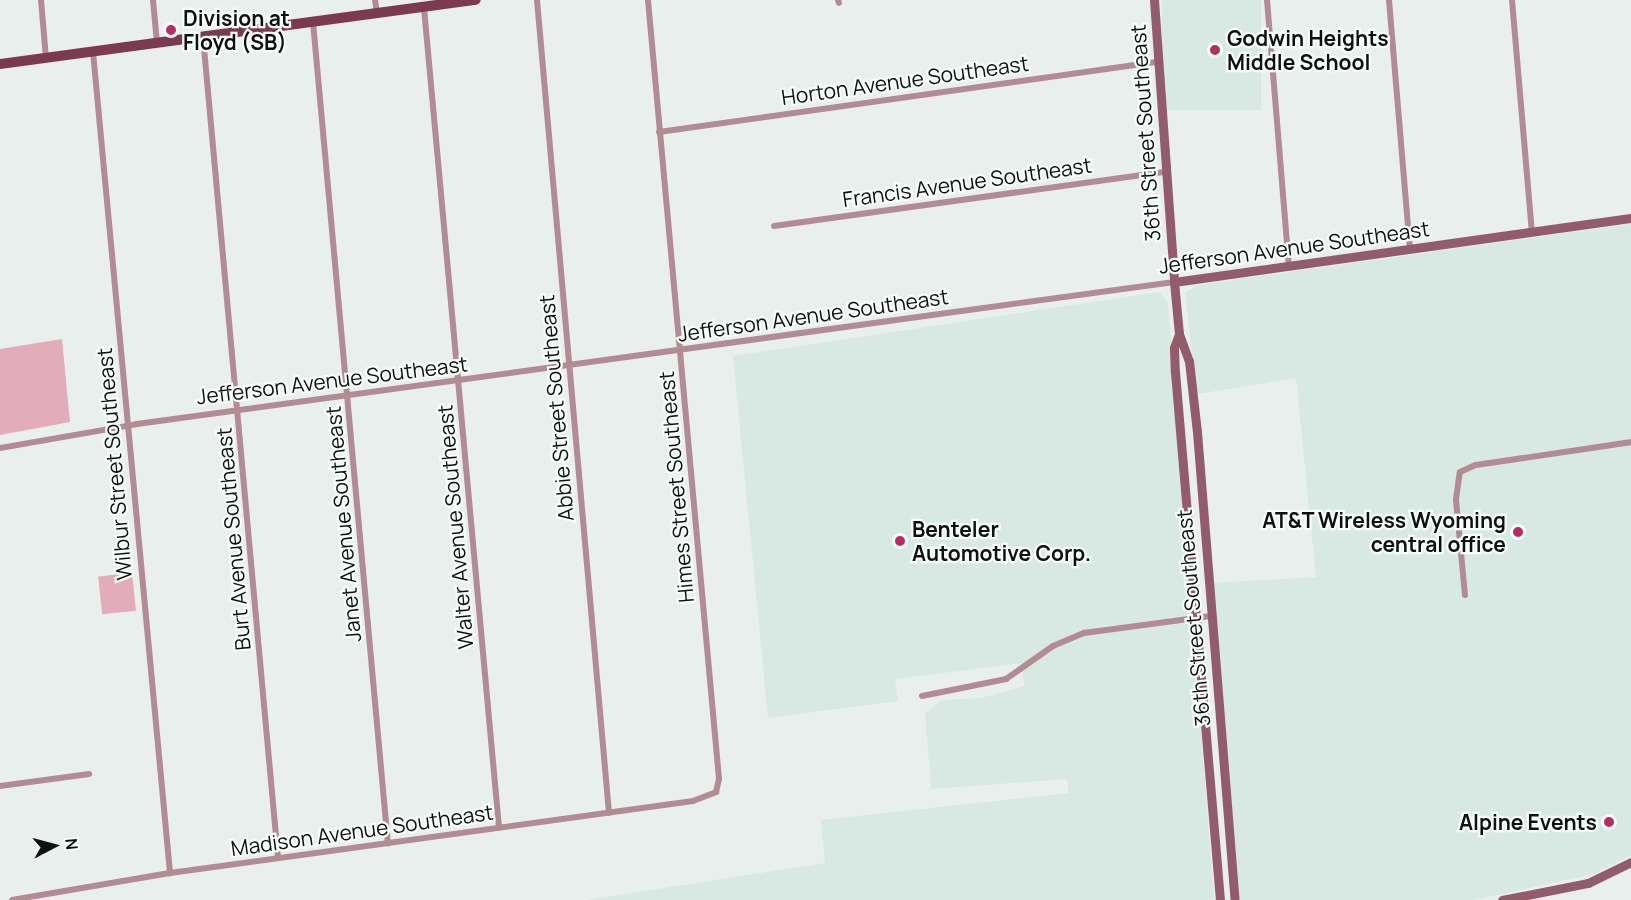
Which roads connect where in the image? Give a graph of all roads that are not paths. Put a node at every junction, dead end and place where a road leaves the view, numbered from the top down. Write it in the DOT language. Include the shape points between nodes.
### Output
graph roads {
  1 [pos="41,0"];
  2 [pos="153,0"];
  3 [pos="375,0"];
  4 [pos="476,0"];
  5 [pos="537,0"];
  6 [pos="648,0"];
  7 [pos="1154,0"];
  8 [pos="1267,0"];
  9 [pos="1389,0"];
  10 [pos="1512,0"];
  11 [pos="424,8"];
  12 [pos="376,13"];
  13 [pos="314,22"];
  14 [pos="203,37"];
  15 [pos="157,43"];
  16 [pos="93,52"];
  17 [pos="46,58"];
  18 [pos="1156,62"];
  19 [pos="0,64"];
  20 [pos="659,132"];
  21 [pos="1165,172"];
  22 [pos="1631,218"];
  23 [pos="774,226"];
  24 [pos="1532,231"];
  25 [pos="1410,249"];
  26 [pos="1289,266"];
  27 [pos="1174,282"];
  28 [pos="1179,334"];
  29 [pos="681,351"];
  30 [pos="570,366"];
  31 [pos="459,382"];
  32 [pos="348,395"];
  33 [pos="238,410"];
  34 [pos="126,425"];
  35 [pos="1631,442"];
  36 [pos="0,448"];
  37 [pos="1465,595"];
  38 [pos="1211,616"];
  39 [pos="1195,617"];
  40 [pos="922,696"];
  41 [pos="89,774"];
  42 [pos="0,786"];
  43 [pos="716,792"];
  44 [pos="609,813"];
  45 [pos="499,828"];
  46 [pos="388,843"];
  47 [pos="278,858"];
  48 [pos="1631,862"];
  49 [pos="170,873"];
  50 [pos="1541,893"];
  51 [pos="12,900"];
  52 [pos="1220,900"];
  53 [pos="1235,900"];
  54 [pos="1503,900"];
  55 [pos="1532,900"];
  1 -- 17 [label="street"];
  2 -- 15 [label="street"];
  3 -- 12 [label="street"];
  4 -- 11 [label="main road"];
  5 -- 30 [label="street, Abbie Street Southeast"];
  6 -- 20 [label="street, Himes Street Southeast"];
  7 -- 18 [label="street, 36th Street Southeast"];
  8 -- 26 [label="street"];
  9 -- 25 [label="street"];
  10 -- 24 [label="street"];
  11 -- 12 [label="main road"];
  11 -- 31 [label="street, Walter Avenue Southeast"];
  12 -- 13 [label="main road"];
  13 -- 14 [label="main road"];
  13 -- 32 [label="street, Janet Avenue Southeast"];
  14 -- 15 [label="main road"];
  14 -- 33 [label="street, Burt Avenue Southeast"];
  15 -- 16 [label="main road"];
  16 -- 17 [label="main road"];
  16 -- 34 [label="street, Wilbur Street Southeast"];
  17 -- 19 [label="main road"];
  18 -- 20 [label="street, Horton Avenue Southeast"];
  18 -- 21 [label="street, 36th Street Southeast"];
  20 -- 29 [label="street, Himes Street Southeast"];
  21 -- 23 [label="street, Francis Avenue Southeast"];
  21 -- 27 [label="street, 36th Street Southeast"];
  22 -- 24 [label="street, Jefferson Avenue Southeast"];
  24 -- 25 [label="street, Jefferson Avenue Southeast"];
  25 -- 26 [label="street, Jefferson Avenue Southeast"];
  26 -- 27 [label="street, Jefferson Avenue Southeast"];
  27 -- 28 [label="street, 36th Street Southeast"];
  27 -- 29 [label="street, Jefferson Avenue Southeast"];
  28 -- 38 [label="street, 36th Street Southeast" via="1189,360"];
  28 -- 39 [label="street, 36th Street Southeast" via="1174,348 1175,372"];
  29 -- 30 [label="street, Jefferson Avenue Southeast"];
  29 -- 43 [label="street, Himes Street Southeast" via="718,779"];
  30 -- 31 [label="street, Jefferson Avenue Southeast"];
  30 -- 44 [label="street, Abbie Street Southeast"];
  31 -- 32 [label="street, Jefferson Avenue Southeast"];
  31 -- 45 [label="street, Walter Avenue Southeast"];
  32 -- 33 [label="street, Jefferson Avenue Southeast"];
  32 -- 46 [label="street, Janet Avenue Southeast"];
  33 -- 34 [label="street, Jefferson Avenue Southeast"];
  33 -- 47 [label="street, Burt Avenue Southeast"];
  34 -- 36 [label="street, Jefferson Avenue Southeast"];
  34 -- 49 [label="street, Wilbur Street Southeast"];
  35 -- 37 [label="street" via="1476,465 1460,472 1456,499"];
  38 -- 39 [label="street"];
  38 -- 53 [label="street, 36th Street Southeast"];
  39 -- 40 [label="street" via="1084,633 1053,646 1006,679"];
  39 -- 52 [label="street, 36th Street Southeast"];
  41 -- 42 [label="street"];
  43 -- 44 [label="street, Madison Avenue Southeast" via="706,799"];
  44 -- 45 [label="street, Madison Avenue Southeast"];
  45 -- 46 [label="street, Madison Avenue Southeast"];
  46 -- 47 [label="street, Madison Avenue Southeast"];
  47 -- 49 [label="street, Madison Avenue Southeast"];
  48 -- 50 [label="street" via="1588,883"];
  49 -- 51 [label="street, Madison Avenue Southeast"];
  50 -- 54 [label="street"];
  50 -- 55 [label="street"];
}
